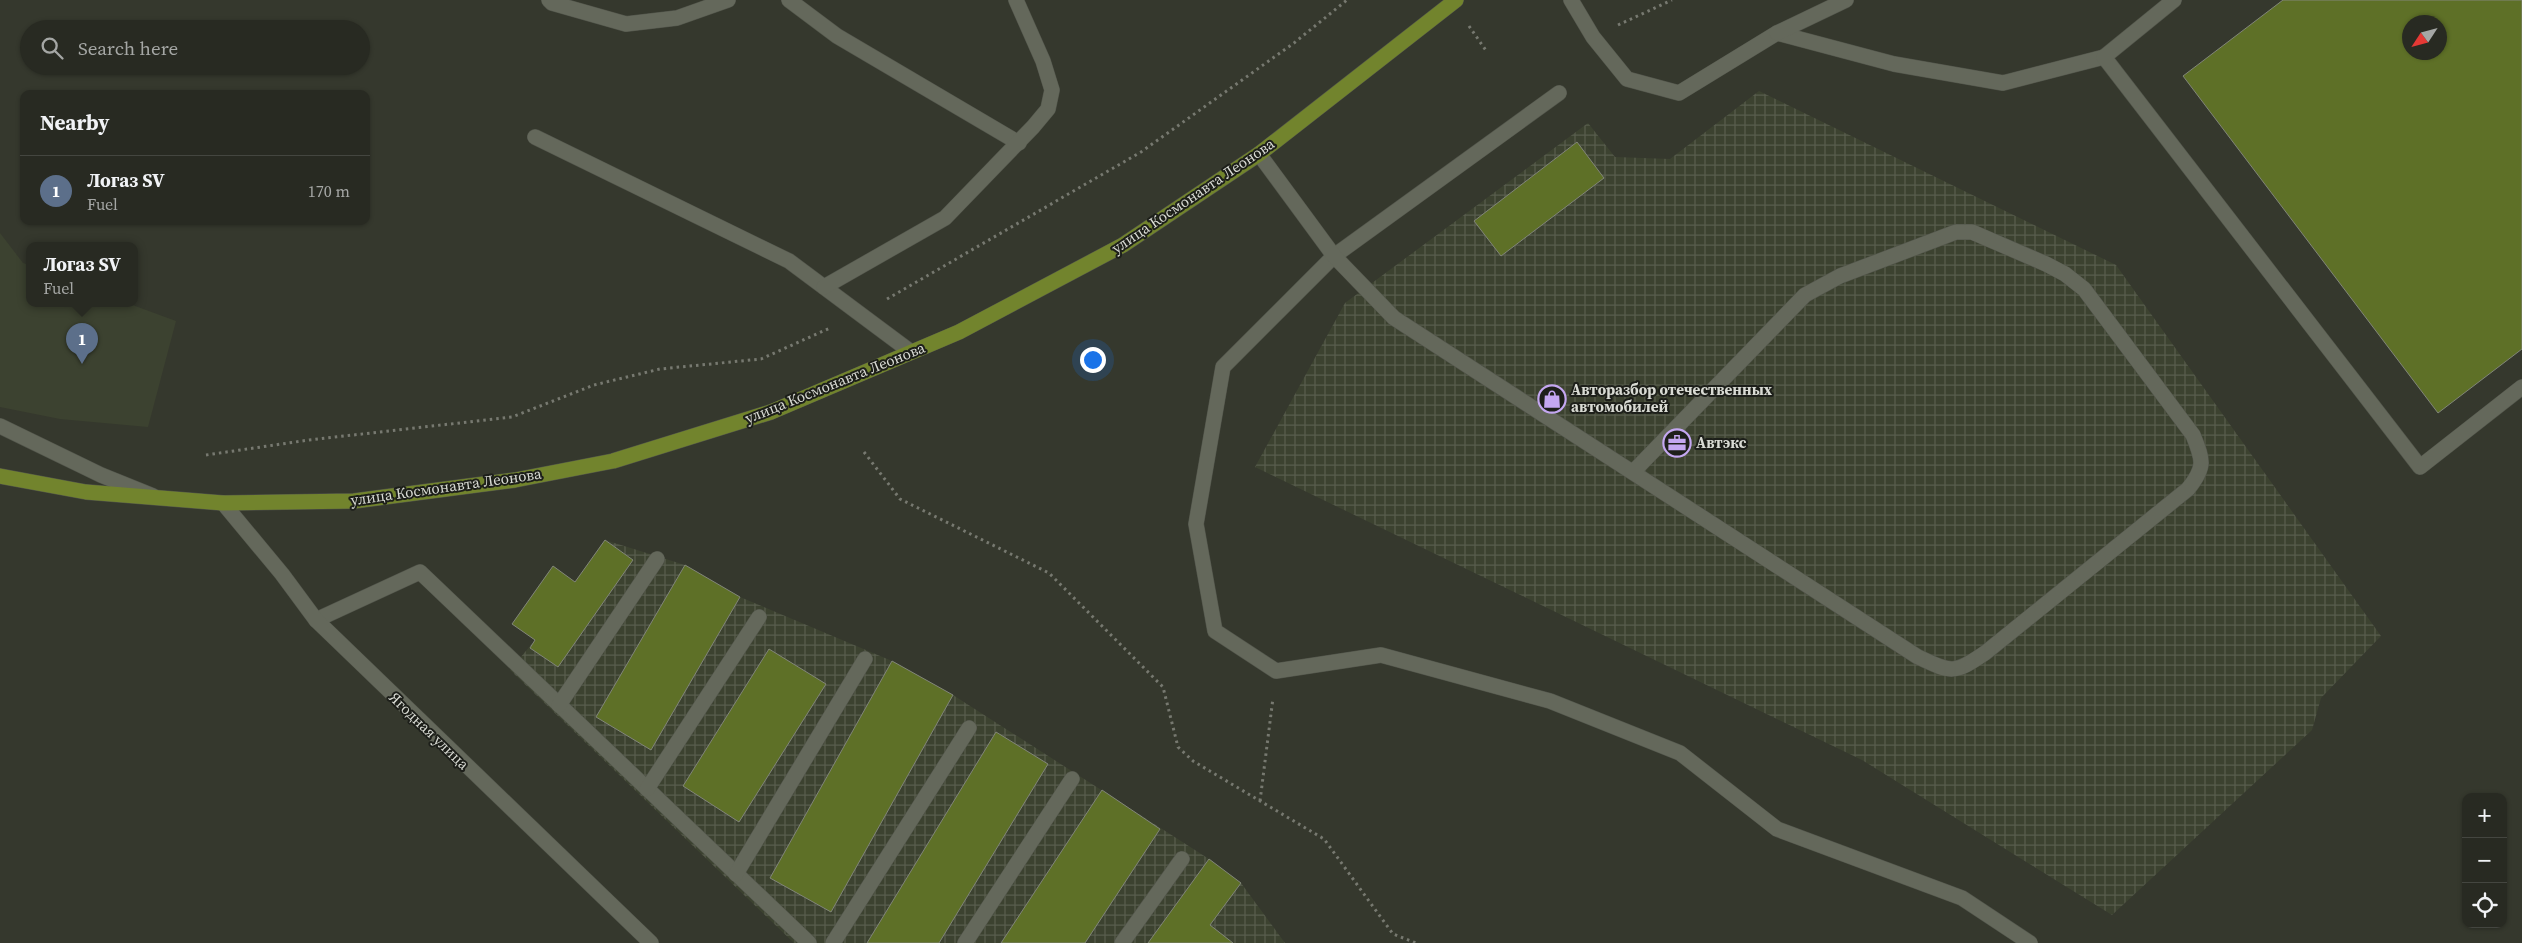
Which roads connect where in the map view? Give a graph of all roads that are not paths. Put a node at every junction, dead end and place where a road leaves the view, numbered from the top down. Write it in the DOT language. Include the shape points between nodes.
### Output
graph roads {
  1 [pos="549,0"];
  2 [pos="728,0"];
  3 [pos="789,0"];
  4 [pos="1016,0"];
  5 [pos="1456,0"];
  6 [pos="1571,0"];
  7 [pos="1846,0"];
  8 [pos="2174,0"];
  9 [pos="1777,33"];
  10 [pos="2104,57"];
  11 [pos="1560,93"];
  12 [pos="535,138"];
  13 [pos="1019,143"];
  14 [pos="1259,154"];
  15 [pos="1334,256"];
  16 [pos="824,287"];
  17 [pos="911,352"];
  18 [pos="2522,387"];
  19 [pos="0,426"];
  20 [pos="1633,472"];
  21 [pos="0,476"];
  22 [pos="160,498"];
  23 [pos="223,503"];
  24 [pos="657,559"];
  25 [pos="759,617"];
  26 [pos="316,620"];
  27 [pos="864,659"];
  28 [pos="559,705"];
  29 [pos="969,728"];
  30 [pos="1072,779"];
  31 [pos="647,789"];
  32 [pos="1182,859"];
  33 [pos="736,874"];
  34 [pos="651,943"];
  35 [pos="809,943"];
  36 [pos="834,943"];
  37 [pos="965,943"];
  38 [pos="1122,943"];
  39 [pos="2030,943"];
  1 -- 2 [label="street" via="626,24 678,18"];
  3 -- 13 [label="street" via="837,36"];
  4 -- 13 [label="street" via="1052,90 1048,109"];
  5 -- 14 [label="main road, улица Космонавта Леонова"];
  6 -- 9 [label="street" via="1593,37 1627,79 1679,93"];
  7 -- 9 [label="street"];
  8 -- 10 [label="street"];
  9 -- 10 [label="street" via="1894,64 2003,83"];
  10 -- 18 [label="street" via="2420,467"];
  11 -- 15 [label="street"];
  12 -- 16 [label="street" via="789,261"];
  13 -- 16 [label="street" via="945,218"];
  14 -- 15 [label="street"];
  14 -- 17 [label="main road, улица Космонавта Леонова" via="1124,245 959,332"];
  15 -- 20 [label="street" via="1394,318"];
  15 -- 39 [label="street" via="1223,367 1196,524 1215,631 1276,671 1381,655 1550,701 1680,753 1777,829 1962,898"];
  16 -- 17 [label="street"];
  17 -- 23 [label="main road, улица Космонавта Леонова" via="771,412 613,461 515,480 354,501"];
  19 -- 22 [label="street" via="100,475"];
  20 -- 20 [label="street" via="1918,657 1946,670 1964,668 1985,653 2188,488 2199,475 2203,459 2193,435 2084,289 2046,264 1972,232 1956,232 1840,276 1805,295"];
  21 -- 22 [label="main road, улица Космонавта Леонова" via="86,492"];
  22 -- 23 [label="main road, улица Космонавта Леонова"];
  23 -- 26 [label="street, Ягодная улица"];
  24 -- 28 [label="street"];
  25 -- 31 [label="street"];
  26 -- 28 [label="street" via="420,572"];
  26 -- 34 [label="street, Ягодная улица"];
  27 -- 33 [label="street"];
  28 -- 31 [label="street"];
  29 -- 36 [label="street"];
  30 -- 37 [label="street"];
  31 -- 33 [label="street"];
  32 -- 38 [label="street"];
  33 -- 35 [label="street"];
}
